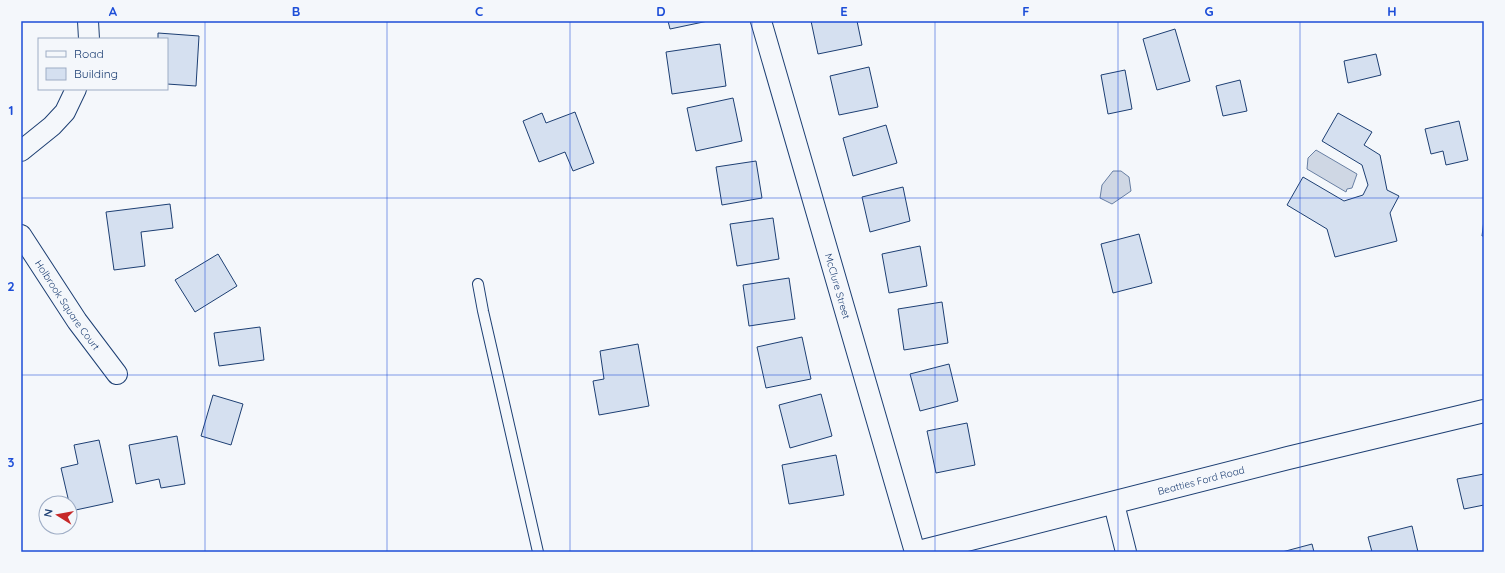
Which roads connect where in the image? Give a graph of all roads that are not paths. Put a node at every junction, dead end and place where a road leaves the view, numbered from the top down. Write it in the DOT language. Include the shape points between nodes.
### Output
graph roads {
  1 [pos="88,21"];
  2 [pos="761,21"];
  3 [pos="89,38"];
  4 [pos="75,90"];
  5 [pos="21,151"];
  6 [pos="21,235"];
  7 [pos="478,284"];
  8 [pos="117,374"];
  9 [pos="1484,411"];
  10 [pos="1114,504"];
  11 [pos="924,551"];
  12 [pos="538,552"];
  13 [pos="1126,552"];
  1 -- 3 [label="street"];
  2 -- 11 [label="street, McClure Street"];
  4 -- 5 [label="street" via="64,112 52,126"];
  6 -- 8 [label="street, Holbrook Square Court" via="77,321"];
  7 -- 12 [label="lane"];
  9 -- 10 [label="main road, Beatties Ford Road" via="1288,458"];
  10 -- 11 [label="main road, Beatties Ford Road"];
  10 -- 13 [label="street"];
}
